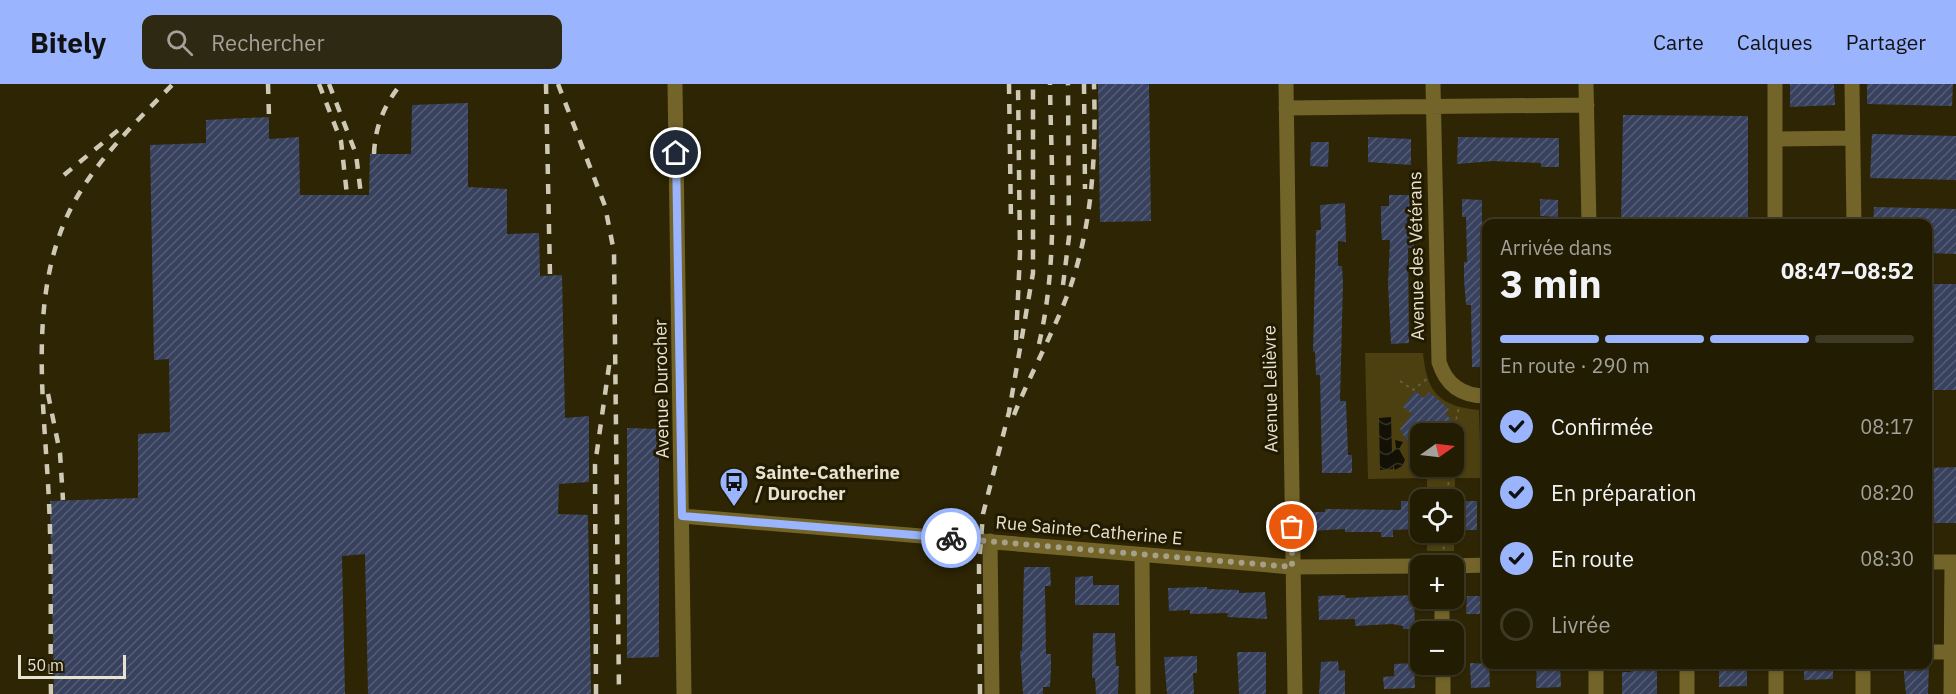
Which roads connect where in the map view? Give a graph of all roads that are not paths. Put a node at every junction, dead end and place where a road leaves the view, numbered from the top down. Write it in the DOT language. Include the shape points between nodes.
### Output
graph roads {
  1 [pos="675,84"];
  2 [pos="1286,84"];
  3 [pos="1433,84"];
  4 [pos="1587,84"];
  5 [pos="1774,84"];
  6 [pos="1852,84"];
  7 [pos="1587,105"];
  8 [pos="1434,107"];
  9 [pos="1286,108"];
  10 [pos="1853,138"];
  11 [pos="1775,139"];
  12 [pos="1589,219"];
  13 [pos="1775,219"];
  14 [pos="1854,219"];
  15 [pos="1482,396"];
  16 [pos="682,516"];
  17 [pos="990,541"];
  18 [pos="1142,555"];
  19 [pos="1932,562"];
  20 [pos="1954,562"];
  21 [pos="1482,565"];
  22 [pos="1410,566"];
  23 [pos="1464,566"];
  24 [pos="1292,567"];
  25 [pos="1932,652"];
  26 [pos="1951,652"];
  27 [pos="1596,669"];
  28 [pos="1687,669"];
  29 [pos="1776,669"];
  30 [pos="1863,669"];
  31 [pos="1443,675"];
  32 [pos="684,694"];
  33 [pos="992,694"];
  34 [pos="1143,694"];
  35 [pos="1295,694"];
  36 [pos="1443,694"];
  37 [pos="1596,694"];
  38 [pos="1687,694"];
  39 [pos="1776,694"];
  40 [pos="1863,694"];
  41 [pos="1952,694"];
  1 -- 16 [label="street, Avenue Durocher"];
  2 -- 9 [label="street, Avenue Lelièvre"];
  3 -- 8 [label="street, Avenue des Vétérans"];
  4 -- 7 [label="street"];
  5 -- 11 [label="street"];
  6 -- 10 [label="street"];
  7 -- 8 [label="street"];
  7 -- 12 [label="street"];
  8 -- 9 [label="street"];
  8 -- 15 [label="street, Avenue des Vétérans" via="1437,345 1442,373 1449,383 1464,393"];
  9 -- 24 [label="street, Avenue Lelièvre"];
  10 -- 11 [label="street"];
  10 -- 14 [label="street"];
  11 -- 13 [label="street"];
  16 -- 17 [label="street, Rue Sainte-Catherine E"];
  16 -- 32 [label="street, Avenue Durocher"];
  17 -- 18 [label="street, Rue Sainte-Catherine E"];
  17 -- 33 [label="street"];
  18 -- 24 [label="street, Rue Sainte-Catherine E"];
  18 -- 34 [label="street"];
  19 -- 20 [label="street"];
  20 -- 26 [label="street"];
  21 -- 23 [label="street"];
  22 -- 24 [label="street, Rue Sainte-Catherine E"];
  24 -- 35 [label="street, Avenue Lelièvre"];
  25 -- 26 [label="street"];
  26 -- 41 [label="street"];
  27 -- 37 [label="street"];
  28 -- 38 [label="street"];
  29 -- 39 [label="street"];
  30 -- 40 [label="street"];
  31 -- 36 [label="street"];
}
